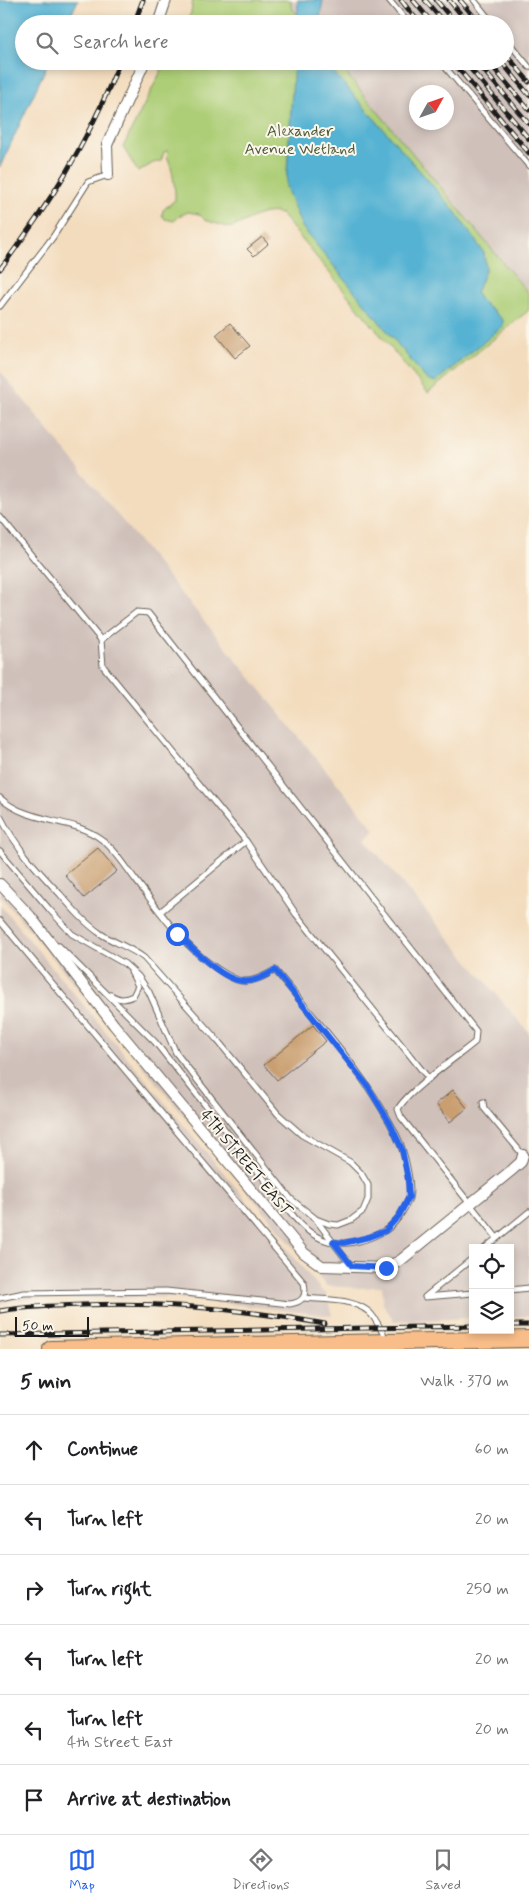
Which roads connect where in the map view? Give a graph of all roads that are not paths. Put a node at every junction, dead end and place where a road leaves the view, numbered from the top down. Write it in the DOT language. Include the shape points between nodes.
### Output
graph roads {
  1 [pos="166,0"];
  2 [pos="389,0"];
  3 [pos="474,0"];
  4 [pos="161,15"];
  5 [pos="402,15"];
  6 [pos="486,15"];
  7 [pos="514,49"];
  8 [pos="529,67"];
  9 [pos="141,70"];
  10 [pos="448,70"];
  11 [pos="529,166"];
  12 [pos="108,175"];
  13 [pos="0,306"];
  14 [pos="0,517"];
  15 [pos="101,640"];
  16 [pos="0,798"];
  17 [pos="0,816"];
  18 [pos="246,841"];
  19 [pos="0,851"];
  20 [pos="0,884"];
  21 [pos="160,912"];
  22 [pos="30,916"];
  23 [pos="0,921"];
  24 [pos="125,964"];
  25 [pos="104,991"];
  26 [pos="429,1079"];
  27 [pos="483,1102"];
  28 [pos="523,1155"];
  29 [pos="470,1204"];
  30 [pos="529,1212"];
  31 [pos="316,1219"];
  32 [pos="497,1238"];
  33 [pos="333,1242"];
  34 [pos="490,1244"];
  35 [pos="469,1261"];
  36 [pos="352,1266"];
  37 [pos="529,1288"];
  38 [pos="514,1290"];
  39 [pos="469,1293"];
  40 [pos="0,1298"];
  41 [pos="304,1298"];
  42 [pos="529,1339"];
  43 [pos="388,1342"];
  44 [pos="51,1349"];
  1 -- 4 [label="street"];
  2 -- 5 [label="lane"];
  3 -- 6 [label="lane"];
  7 -- 8 [label="lane"];
  9 -- 12 [label="street" via="108,145"];
  10 -- 11 [label="lane"];
  12 -- 13 [label="lane" via="88,182 53,237"];
  14 -- 15 [label="lane"];
  15 -- 18 [label="lane" via="103,666"];
  15 -- 26 [label="lane" via="137,612 148,613 467,1018 476,1031 475,1042"];
  16 -- 21 [label="lane" via="21,812 101,838"];
  17 -- 31 [label="lane" via="29,862 83,919 100,933 144,958 278,1114 302,1135 350,1162 361,1173 368,1185 368,1200 363,1211 338,1225"];
  18 -- 21 [label="lane"];
  18 -- 26 [label="lane" via="296,914"];
  19 -- 24 [label="lane" via="72,934"];
  20 -- 22 [label="street, 4TH STREET EAST"];
  21 -- 33 [label="lane" via="177,934 224,974 242,981 254,980 275,970 367,1085 390,1123 402,1149 409,1197 399,1216 385,1231 344,1243"];
  22 -- 25 [label="lane"];
  22 -- 36 [label="street, 4TH STREET EAST" via="114,1025 304,1253 322,1266"];
  23 -- 41 [label="lane" via="304,1283"];
  24 -- 25 [label="lane" via="138,986 133,996 117,999"];
  24 -- 31 [label="lane" via="149,992 176,1053 291,1199"];
  25 -- 33 [label="lane" via="156,1042 301,1225 313,1235"];
  26 -- 29 [label="lane" via="398,1109"];
  27 -- 28 [label="lane" via="484,1108"];
  28 -- 29 [label="street, 4TH STREET EAST" via="521,1162"];
  29 -- 32 [label="lane"];
  29 -- 36 [label="street, 4TH STREET EAST" via="401,1260 386,1268"];
  30 -- 32 [label="lane"];
  31 -- 33 [label="lane"];
  32 -- 34 [label="lane"];
  33 -- 36 [label="lane"];
  35 -- 39 [label="lane" via="426,1297"];
  37 -- 38 [label="lane"];
  40 -- 41 [label="lane" via="24,1293 166,1290 290,1304"];
  41 -- 43 [label="lane" via="358,1305 370,1313"];
  42 -- 43 [label="highway"];
  43 -- 44 [label="highway"];
}
